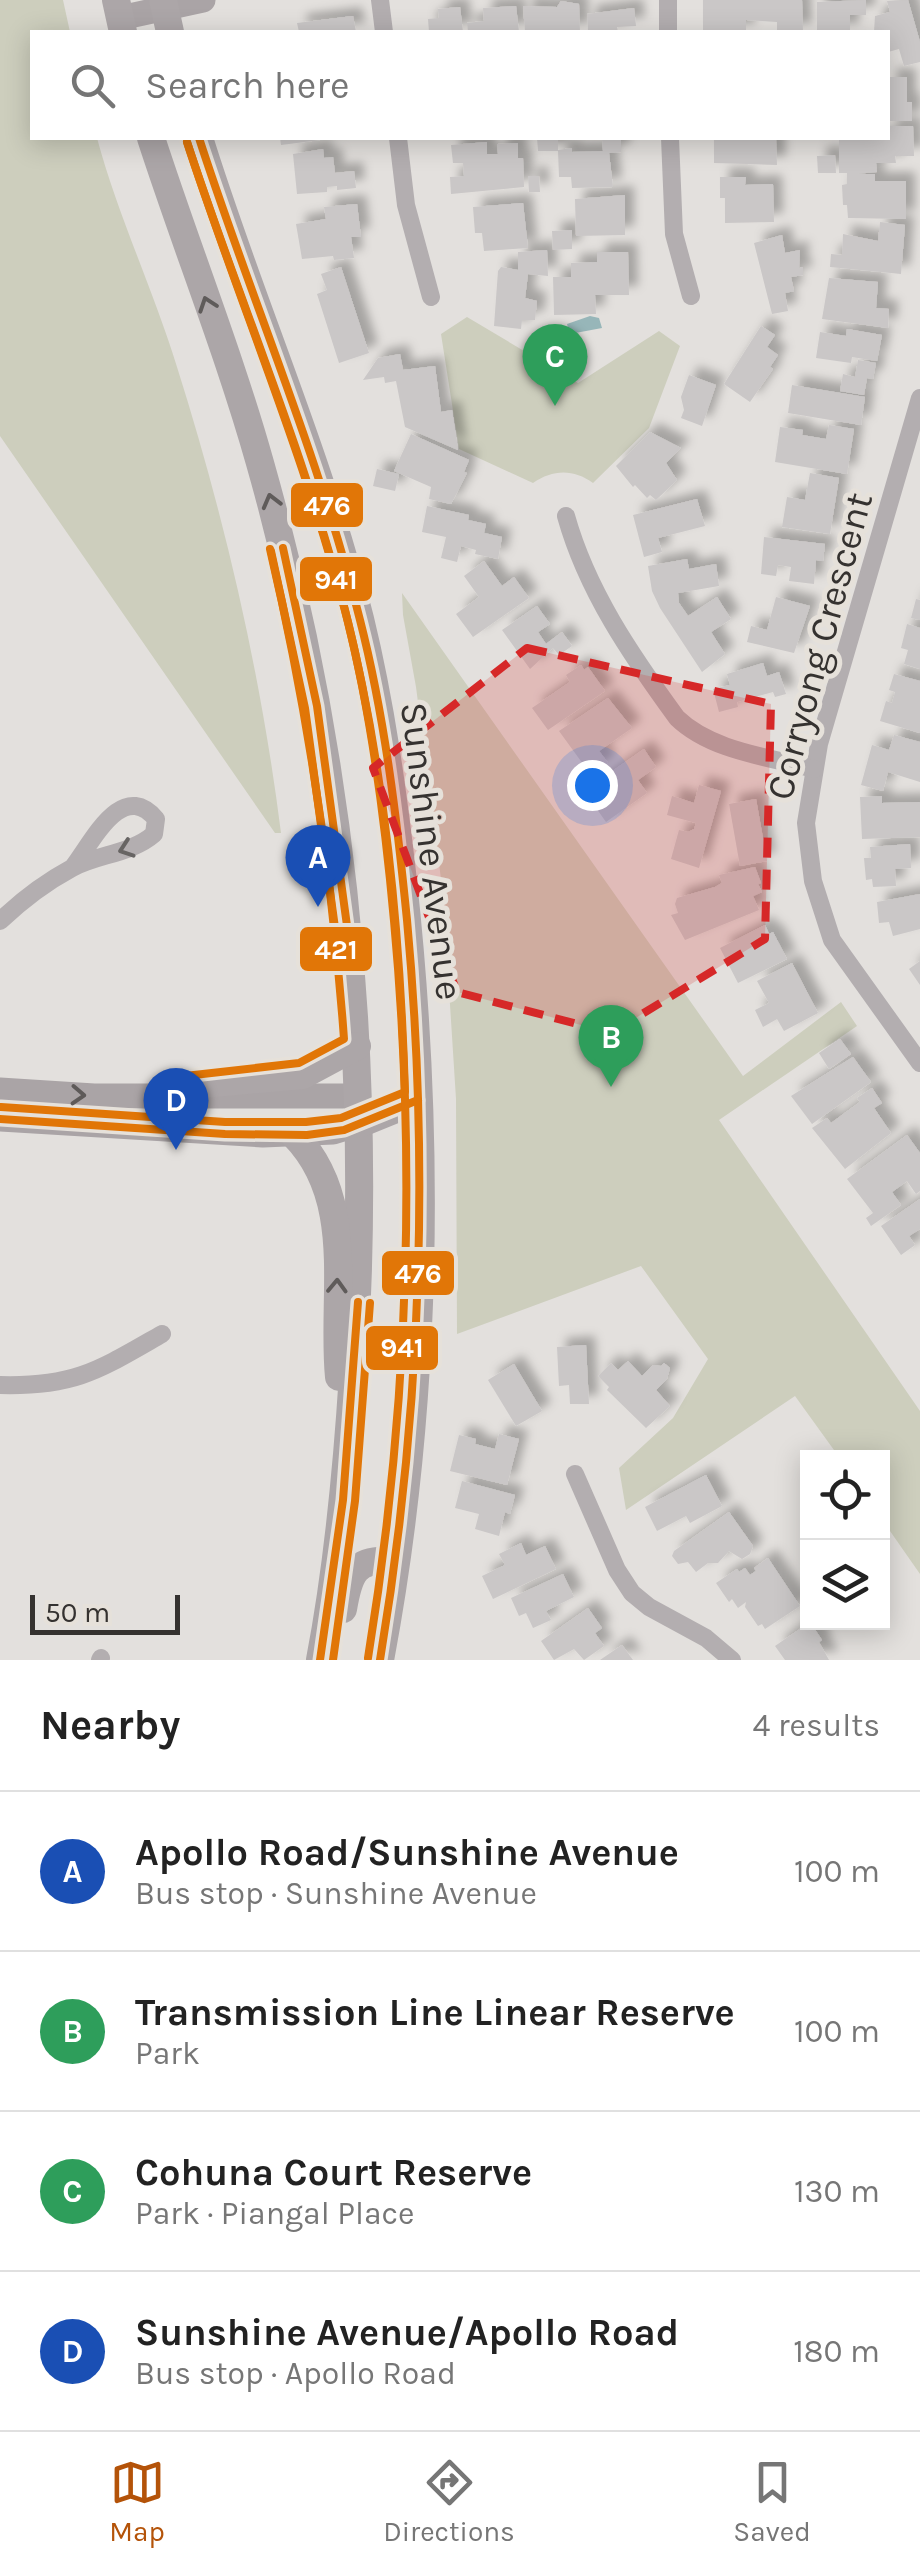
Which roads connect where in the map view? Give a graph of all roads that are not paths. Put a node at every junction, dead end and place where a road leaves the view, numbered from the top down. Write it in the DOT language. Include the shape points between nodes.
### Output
graph roads {
  1 [pos="203,0"];
  2 [pos="380,0"];
  3 [pos="668,0"];
  4 [pos="166,14"];
  5 [pos="120,17"];
  6 [pos="384,30"];
  7 [pos="668,30"];
  8 [pos="152,140"];
  9 [pos="199,140"];
  10 [pos="398,140"];
  11 [pos="670,140"];
  12 [pos="691,296"];
  13 [pos="431,298"];
  14 [pos="920,398"];
  15 [pos="566,516"];
  16 [pos="814,769"];
  17 [pos="74,867"];
  18 [pos="0,922"];
  19 [pos="357,1046"];
  20 [pos="920,1063"];
  21 [pos="0,1090"];
  22 [pos="157,1096"];
  23 [pos="418,1100"];
  24 [pos="359,1110"];
  25 [pos="0,1119"];
  26 [pos="294,1134"];
  27 [pos="162,1334"];
  28 [pos="0,1384"];
  29 [pos="347,1453"];
  30 [pos="575,1474"];
  31 [pos="395,1561"];
  32 [pos="320,1660"];
  33 [pos="335,1660"];
  34 [pos="380,1660"];
  35 [pos="732,1660"];
  1 -- 4 [label="street"];
  2 -- 6 [label="street"];
  3 -- 7 [label="street"];
  4 -- 5 [label="street"];
  19 -- 8 [label="main road, one-way" via="340,855 292,587 250,429"];
  9 -- 23 [label="main road, Sunshine Avenue" via="325,497 369,657 408,926"];
  10 -- 13 [label="street" via="406,204"];
  11 -- 12 [label="street" via="674,234"];
  14 -- 16 [label="street, Corryong Crescent"];
  15 -- 16 [label="street" via="590,585 677,718 719,744"];
  16 -- 20 [label="street, Corryong Crescent" via="808,854 832,940"];
  17 -- 17 [label="street, one-way" via="119,808 131,803 156,819 154,834 143,843"];
  17 -- 18 [label="street"];
  19 -- 22 [label="main road" via="303,1075 203,1084"];
  19 -- 24 [label="main road"];
  21 -- 22 [label="street, one-way"];
  22 -- 24 [label="street"];
  23 -- 24 [label="main road"];
  23 -- 31 [label="main road, Sunshine Avenue" via="415,1354"];
  24 -- 26 [label="street" via="333,1132"];
  24 -- 29 [label="main road" via="360,1275"];
  25 -- 26 [label="street"];
  29 -- 26 [label="main road, one-way" via="335,1337 334,1211 320,1168"];
  27 -- 28 [label="street" via="78,1378"];
  29 -- 32 [label="main road"];
  30 -- 35 [label="street" via="632,1593"];
  31 -- 33 [label="main road" via="370,1560 350,1580"];
  31 -- 34 [label="main road, Sunshine Avenue"];
}
